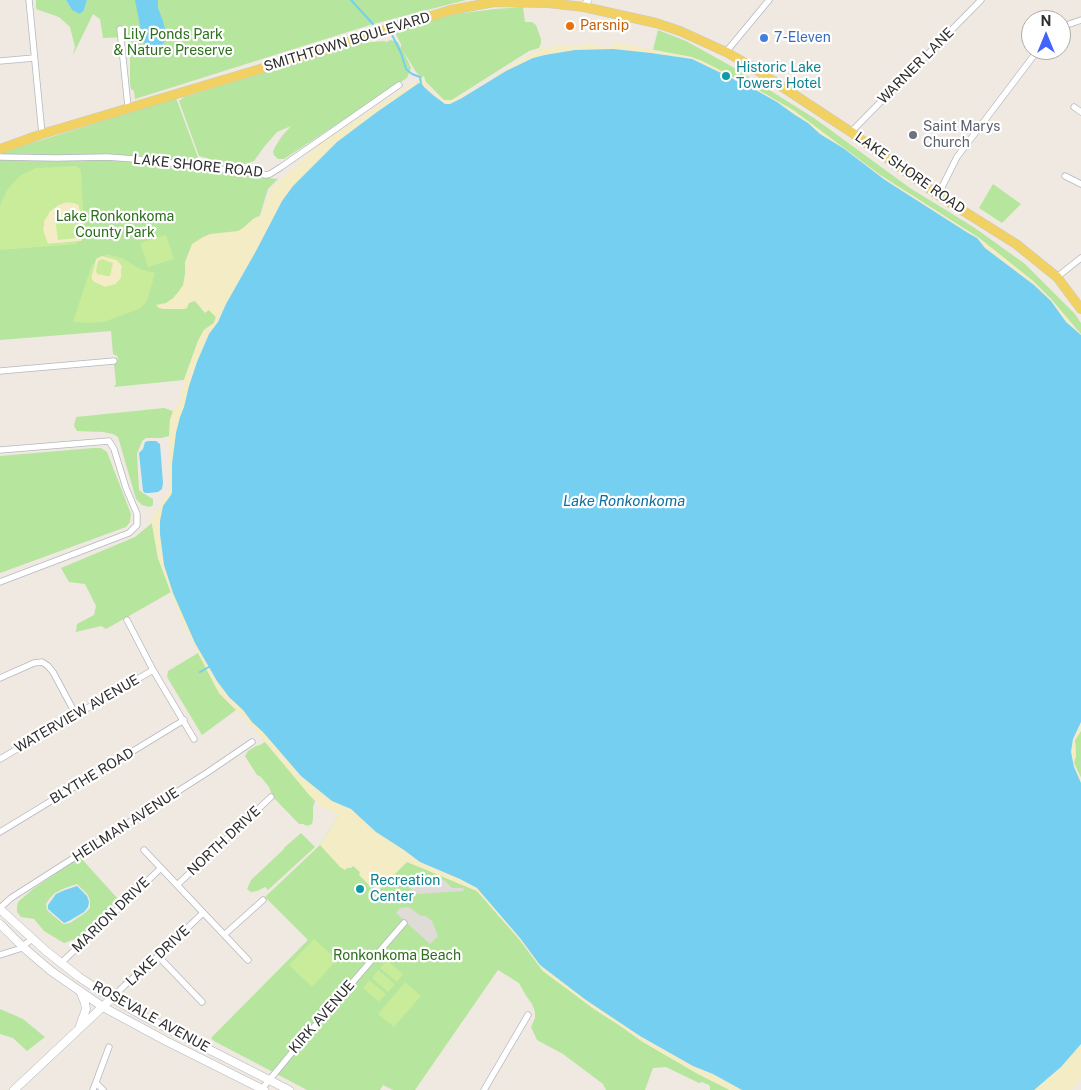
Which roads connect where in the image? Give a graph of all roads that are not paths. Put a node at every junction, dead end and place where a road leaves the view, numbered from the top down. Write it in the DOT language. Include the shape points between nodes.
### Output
graph roads {
  1 [pos="29,0"];
  2 [pos="768,0"];
  3 [pos="981,0"];
  4 [pos="586,3"];
  5 [pos="120,29"];
  6 [pos="726,52"];
  7 [pos="34,58"];
  8 [pos="1030,60"];
  9 [pos="0,61"];
  10 [pos="399,85"];
  11 [pos="128,107"];
  12 [pos="1074,107"];
  13 [pos="1081,112"];
  14 [pos="851,132"];
  15 [pos="42,134"];
  16 [pos="0,149"];
  17 [pos="0,157"];
  18 [pos="1065,176"];
  19 [pos="1081,184"];
  20 [pos="938,195"];
  21 [pos="1081,258"];
  22 [pos="1057,277"];
  23 [pos="1081,309"];
  24 [pos="114,361"];
  25 [pos="0,371"];
  26 [pos="0,450"];
  27 [pos="0,582"];
  28 [pos="127,620"];
  29 [pos="154,670"];
  30 [pos="0,678"];
  31 [pos="76,715"];
  32 [pos="184,720"];
  33 [pos="194,739"];
  34 [pos="252,742"];
  35 [pos="0,759"];
  36 [pos="271,797"];
  37 [pos="0,832"];
  38 [pos="144,850"];
  39 [pos="161,868"];
  40 [pos="177,885"];
  41 [pos="263,900"];
  42 [pos="0,908"];
  43 [pos="204,913"];
  44 [pos="404,923"];
  45 [pos="0,924"];
  46 [pos="224,935"];
  47 [pos="32,939"];
  48 [pos="23,947"];
  49 [pos="0,955"];
  50 [pos="158,956"];
  51 [pos="248,960"];
  52 [pos="61,963"];
  53 [pos="81,993"];
  54 [pos="112,998"];
  55 [pos="202,1002"];
  56 [pos="103,1007"];
  57 [pos="528,1015"];
  58 [pos="80,1028"];
  59 [pos="109,1047"];
  60 [pos="270,1080"];
  61 [pos="96,1083"];
  62 [pos="14,1090"];
  63 [pos="93,1090"];
  64 [pos="104,1090"];
  65 [pos="262,1090"];
  66 [pos="289,1090"];
  67 [pos="484,1090"];
  1 -- 7 [label="street"];
  2 -- 6 [label="street"];
  3 -- 14 [label="street, WARNER LANE"];
  4 -- 6 [label="main road, SMITHTOWN BOULEVARD" via="680,31"];
  4 -- 11 [label="main road, SMITHTOWN BOULEVARD" via="494,2 451,10"];
  5 -- 11 [label="street"];
  6 -- 14 [label="main road, LAKE SHORE ROAD"];
  7 -- 9 [label="street"];
  7 -- 15 [label="street"];
  8 -- 20 [label="street" via="957,157"];
  10 -- 17 [label="street, LAKE SHORE ROAD" via="266,175 108,157"];
  11 -- 15 [label="main road, SMITHTOWN BOULEVARD"];
  12 -- 13 [label="street"];
  14 -- 20 [label="main road, LAKE SHORE ROAD"];
  15 -- 16 [label="main road, SMITHTOWN BOULEVARD"];
  18 -- 19 [label="street"];
  20 -- 22 [label="main road, LAKE SHORE ROAD" via="1016,244"];
  21 -- 22 [label="street"];
  22 -- 23 [label="main road, LAKE SHORE ROAD"];
  24 -- 25 [label="street"];
  26 -- 27 [label="street" via="109,441 137,514 138,525 129,533"];
  28 -- 29 [label="street"];
  29 -- 31 [label="street, WATERVIEW AVENUE"];
  29 -- 32 [label="street"];
  30 -- 31 [label="street" via="42,662 53,672"];
  31 -- 35 [label="street, WATERVIEW AVENUE"];
  32 -- 33 [label="street"];
  32 -- 37 [label="street, BLYTHE ROAD"];
  34 -- 42 [label="street, HEILMAN AVENUE"];
  36 -- 40 [label="street, NORTH DRIVE"];
  38 -- 39 [label="street"];
  39 -- 40 [label="street"];
  39 -- 52 [label="street, MARION DRIVE"];
  40 -- 43 [label="street"];
  41 -- 46 [label="street"];
  42 -- 47 [label="main road, ROSEVALE AVENUE"];
  43 -- 46 [label="street"];
  43 -- 50 [label="street, LAKE DRIVE"];
  44 -- 60 [label="street, KIRK AVENUE"];
  45 -- 48 [label="main road, ROSEVALE AVENUE"];
  46 -- 51 [label="street"];
  47 -- 48 [label="street"];
  47 -- 52 [label="main road, ROSEVALE AVENUE"];
  48 -- 49 [label="street"];
  48 -- 53 [label="main road, ROSEVALE AVENUE"];
  50 -- 54 [label="street, LAKE DRIVE"];
  50 -- 55 [label="street"];
  52 -- 54 [label="main road, ROSEVALE AVENUE"];
  53 -- 56 [label="main road, ROSEVALE AVENUE"];
  53 -- 58 [label="main road" via="86,1010"];
  54 -- 56 [label="main road"];
  54 -- 60 [label="main road, ROSEVALE AVENUE"];
  56 -- 58 [label="main road"];
  56 -- 65 [label="main road, ROSEVALE AVENUE"];
  57 -- 67 [label="street"];
  58 -- 62 [label="main road"];
  59 -- 61 [label="street"];
  60 -- 65 [label="street, KIRK AVENUE"];
  60 -- 66 [label="main road, ROSEVALE AVENUE"];
  61 -- 63 [label="street"];
  61 -- 64 [label="street"];
}
